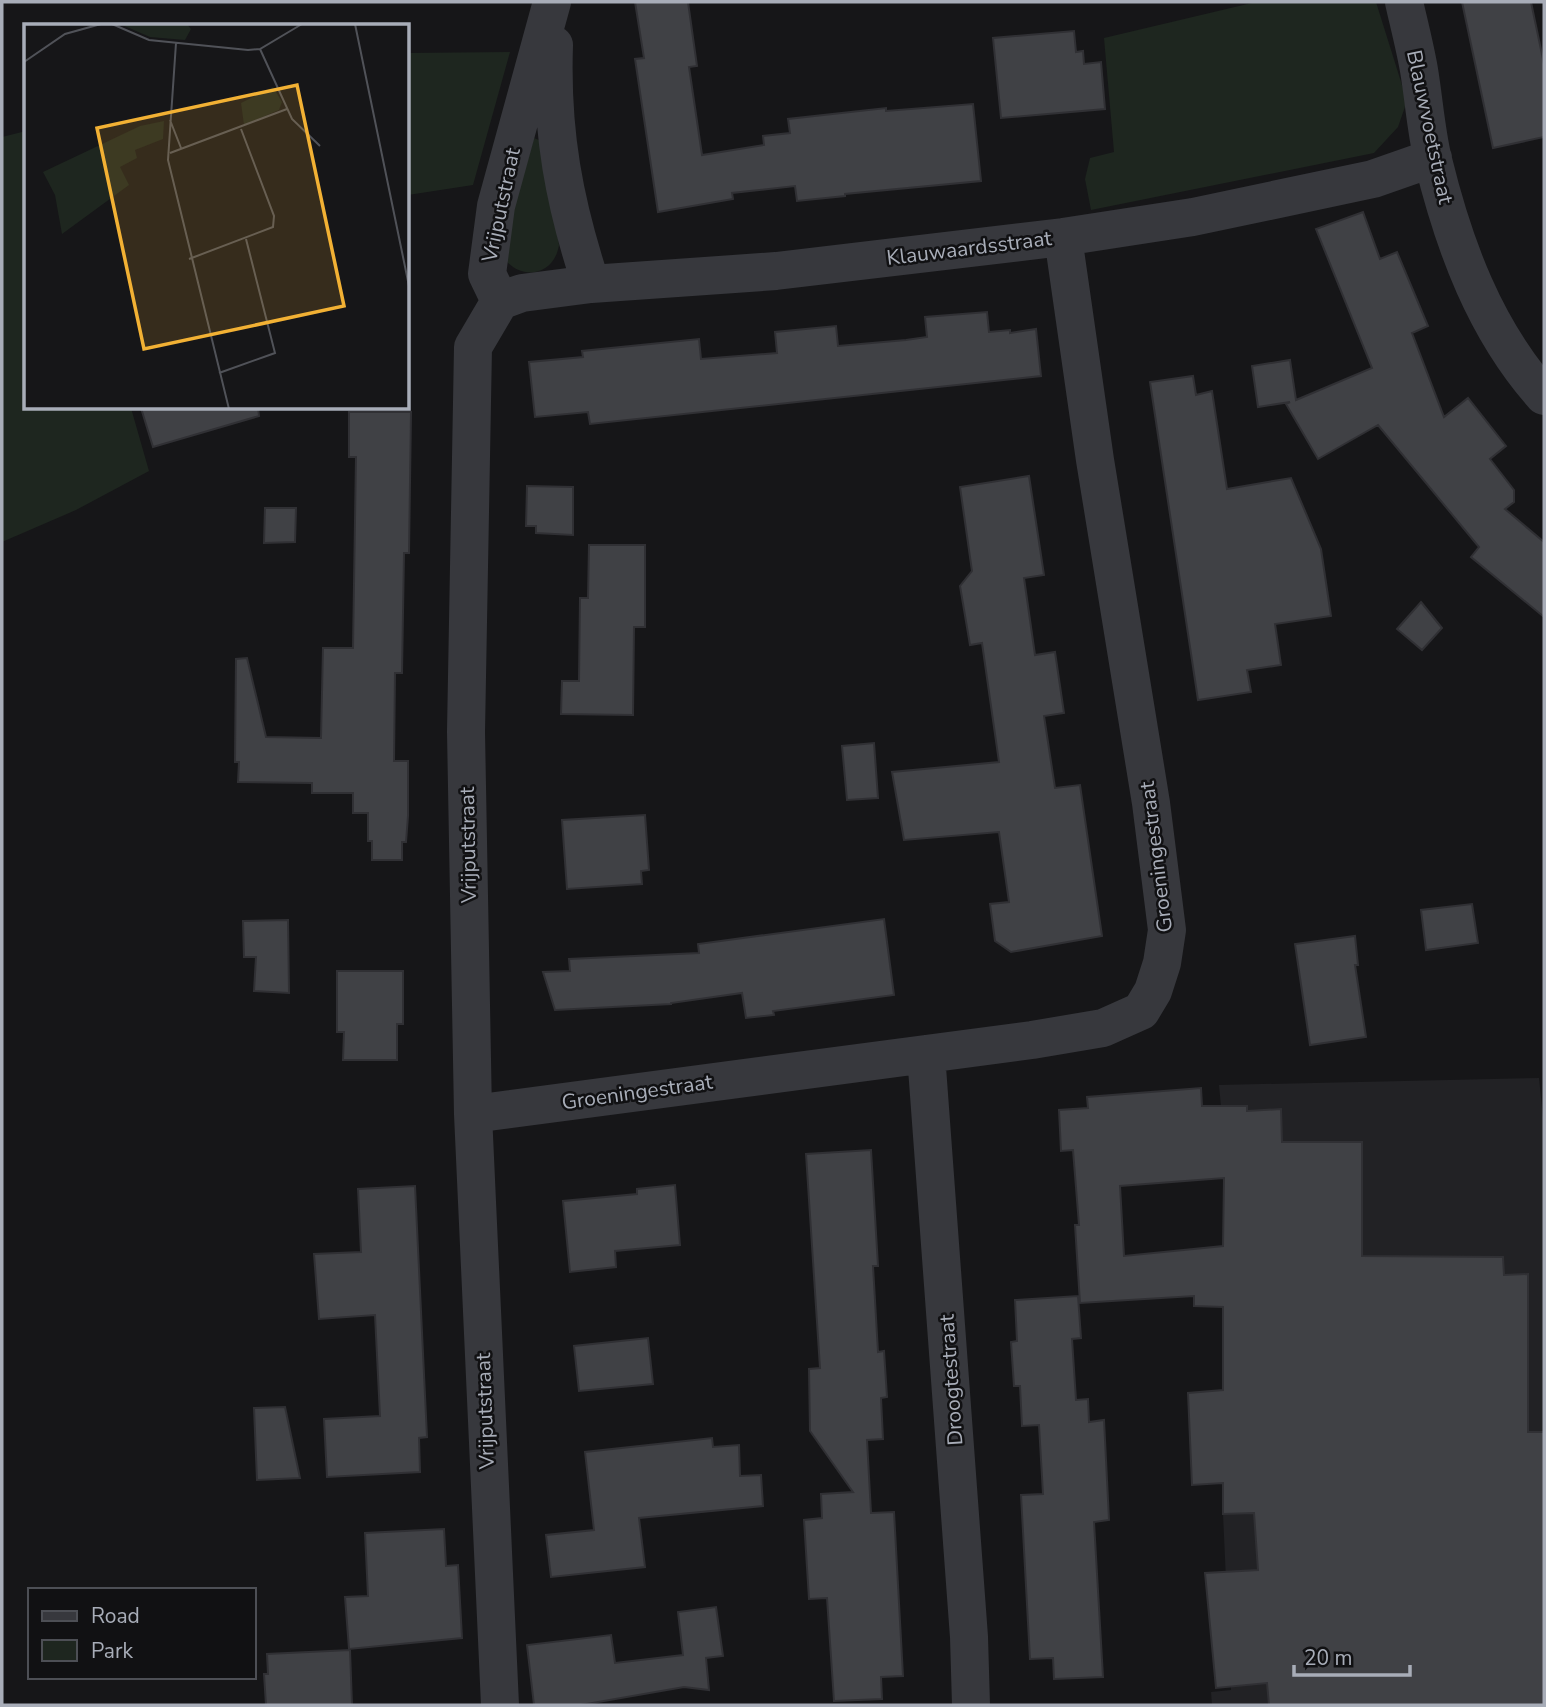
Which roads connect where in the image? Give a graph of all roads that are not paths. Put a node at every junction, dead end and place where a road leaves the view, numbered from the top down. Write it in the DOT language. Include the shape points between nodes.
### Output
graph roads {
  1 [pos="553,2"];
  2 [pos="1404,2"];
  3 [pos="1433,159"];
  4 [pos="1063,237"];
  5 [pos="591,284"];
  6 [pos="500,302"];
  7 [pos="1544,396"];
  8 [pos="926,1054"];
  9 [pos="474,1114"];
  10 [pos="500,1705"];
  11 [pos="971,1705"];
  1 -- 5 [label="street, Vrijputstraat" via="558,152 572,226"];
  1 -- 6 [label="street, Vrijputstraat" via="496,206 487,274"];
  2 -- 3 [label="street, Blauwvoetstraat"];
  3 -- 4 [label="street, Klauwaardsstraat" via="1360,182 1193,217"];
  3 -- 7 [label="street, Blauwvoetstraat" via="1455,239 1493,328"];
  4 -- 5 [label="street, Klauwaardsstraat" via="776,271"];
  4 -- 8 [label="street, Groeningestraat" via="1151,803 1167,930 1162,964 1141,1011 1103,1028"];
  5 -- 6 [label="street, Klauwaardsstraat" via="522,293"];
  6 -- 9 [label="street, Vrijputstraat" via="473,347 466,732"];
  8 -- 9 [label="street, Groeningestraat"];
  8 -- 11 [label="street, Droogtestraat"];
  9 -- 10 [label="street, Vrijputstraat"];
}
